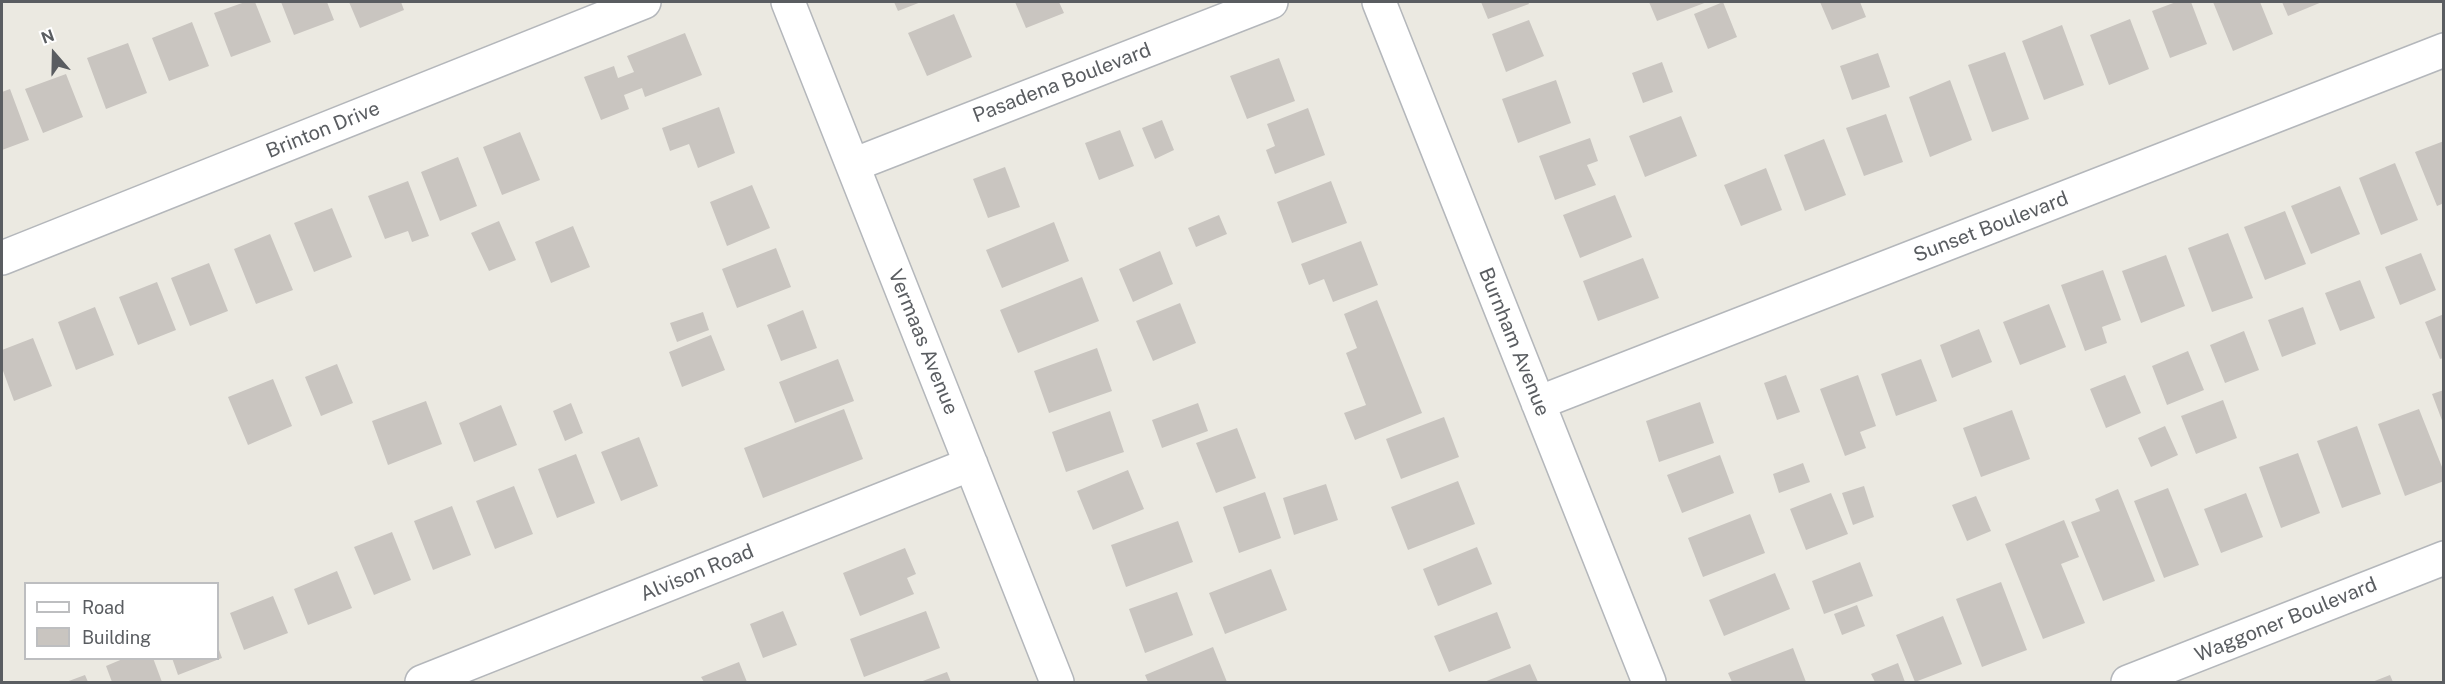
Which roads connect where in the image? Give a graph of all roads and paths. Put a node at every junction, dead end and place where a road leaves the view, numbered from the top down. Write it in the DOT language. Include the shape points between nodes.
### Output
graph roads {
  1 [pos="644,2"];
  2 [pos="788,2"];
  3 [pos="1271,2"];
  4 [pos="1379,2"];
  5 [pos="2444,50"];
  6 [pos="853,165"];
  7 [pos="2,258"];
  8 [pos="1538,403"];
  9 [pos="971,464"];
  10 [pos="2444,558"];
  11 [pos="422,682"];
  12 [pos="1057,682"];
  13 [pos="1649,682"];
  14 [pos="2128,682"];
  1 -- 7 [label="street, Brinton Drive"];
  2 -- 6 [label="street, Vermaas Avenue"];
  3 -- 6 [label="street, Pasadena Boulevard"];
  4 -- 8 [label="street, Burnham Avenue"];
  5 -- 8 [label="street, Sunset Boulevard"];
  6 -- 9 [label="street, Vermaas Avenue"];
  8 -- 13 [label="street, Burnham Avenue"];
  9 -- 11 [label="street, Alvison Road"];
  9 -- 12 [label="street, Vermaas Avenue"];
  10 -- 14 [label="street, Waggoner Boulevard"];
}
